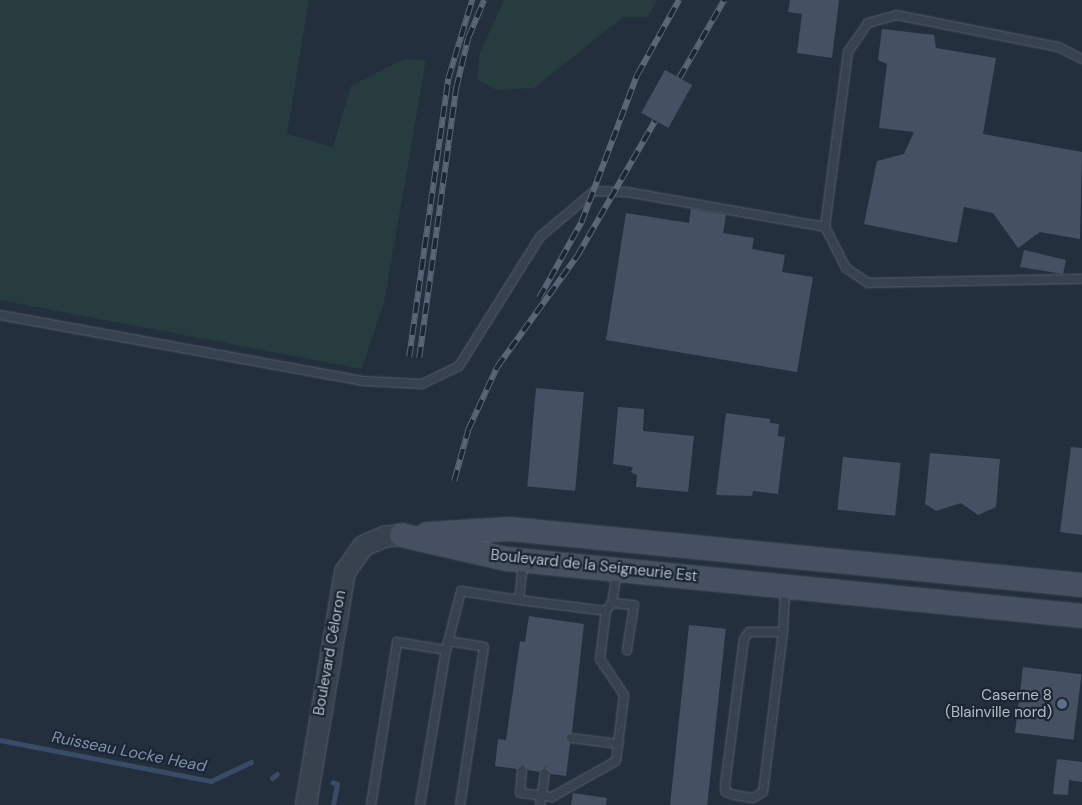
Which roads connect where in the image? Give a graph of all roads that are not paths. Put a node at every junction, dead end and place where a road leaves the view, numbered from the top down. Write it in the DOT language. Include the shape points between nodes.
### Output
graph roads {
  1 [pos="1082,59"];
  2 [pos="825,227"];
  3 [pos="1082,279"];
  4 [pos="0,316"];
  5 [pos="401,535"];
  6 [pos="620,540"];
  7 [pos="804,558"];
  8 [pos="523,561"];
  9 [pos="855,564"];
  10 [pos="617,570"];
  11 [pos="968,574"];
  12 [pos="1013,578"];
  13 [pos="1082,585"];
  14 [pos="793,593"];
  15 [pos="852,593"];
  16 [pos="519,600"];
  17 [pos="612,603"];
  18 [pos="965,604"];
  19 [pos="1009,608"];
  20 [pos="606,611"];
  21 [pos="1082,616"];
  22 [pos="783,632"];
  23 [pos="448,642"];
  24 [pos="446,650"];
  25 [pos="627,650"];
  26 [pos="571,738"];
  27 [pos="619,744"];
  28 [pos="522,770"];
  29 [pos="545,773"];
  30 [pos="542,796"];
  31 [pos="306,805"];
  32 [pos="371,805"];
  33 [pos="420,805"];
  34 [pos="460,805"];
  35 [pos="540,805"];
  1 -- 2 [label="lane" via="1058,48 897,15 868,23 848,52"];
  2 -- 3 [label="lane" via="846,268 868,283"];
  2 -- 4 [label="lane" via="627,192 594,191 540,237 459,366 422,384 364,381"];
  5 -- 6 [label="main road, Boulevard de la Seigneurie Est" via="510,529"];
  5 -- 8 [label="main road, Boulevard de la Seigneurie Est"];
  5 -- 31 [label="street, Boulevard Céloron" via="384,537 363,546 345,572"];
  6 -- 7 [label="main road, Boulevard de la Seigneurie Est"];
  6 -- 10 [label="main road"];
  7 -- 9 [label="main road, Boulevard de la Seigneurie Est"];
  7 -- 14 [label="main road"];
  8 -- 10 [label="main road, Boulevard de la Seigneurie Est"];
  8 -- 16 [label="lane"];
  9 -- 11 [label="main road, Boulevard de la Seigneurie Est"];
  9 -- 15 [label="main road"];
  10 -- 14 [label="main road, Boulevard de la Seigneurie Est"];
  10 -- 17 [label="lane"];
  11 -- 12 [label="main road, Boulevard de la Seigneurie Est"];
  11 -- 18 [label="main road"];
  12 -- 13 [label="main road, Boulevard de la Seigneurie Est"];
  12 -- 19 [label="main road"];
  14 -- 15 [label="main road, Boulevard de la Seigneurie Est"];
  14 -- 22 [label="lane"];
  15 -- 18 [label="main road, Boulevard de la Seigneurie Est"];
  16 -- 20 [label="lane"];
  16 -- 23 [label="lane" via="462,591"];
  17 -- 20 [label="lane"];
  17 -- 25 [label="lane" via="634,605"];
  18 -- 19 [label="main road, Boulevard de la Seigneurie Est"];
  19 -- 21 [label="main road, Boulevard de la Seigneurie Est"];
  20 -- 27 [label="lane" via="600,659 624,695"];
  22 -- 22 [label="lane" via="749,632 744,639 725,785 726,792 734,795 753,798 763,792"];
  23 -- 24 [label="lane"];
  23 -- 34 [label="lane" via="484,647"];
  24 -- 32 [label="lane" via="397,642"];
  24 -- 33 [label="lane"];
  26 -- 27 [label="lane"];
  27 -- 30 [label="lane" via="612,766 585,777 557,796"];
  28 -- 30 [label="lane" via="520,793"];
  29 -- 30 [label="lane"];
  30 -- 35 [label="lane"];
}
